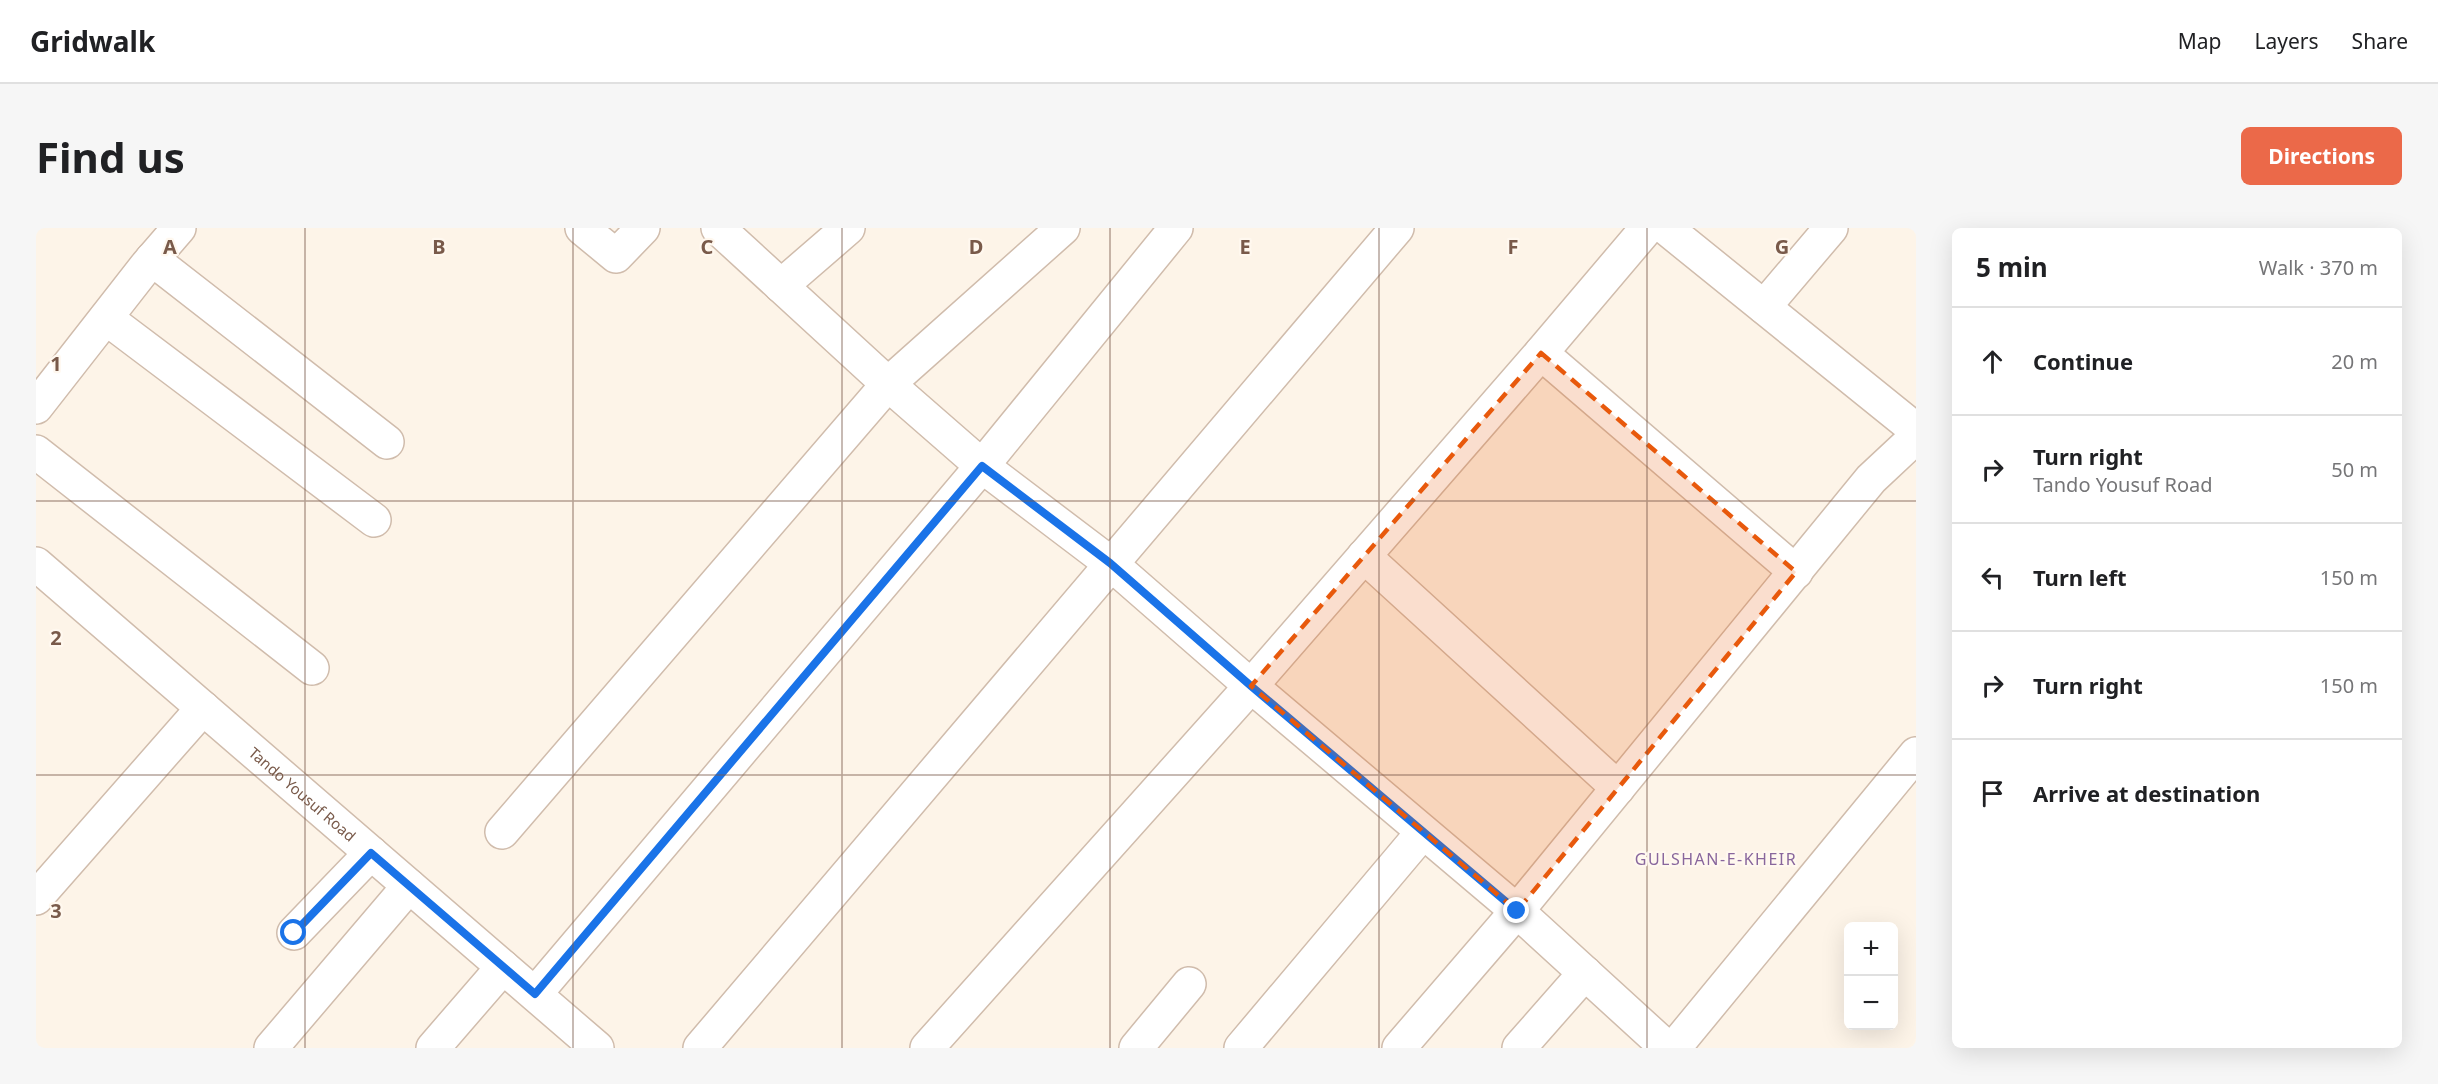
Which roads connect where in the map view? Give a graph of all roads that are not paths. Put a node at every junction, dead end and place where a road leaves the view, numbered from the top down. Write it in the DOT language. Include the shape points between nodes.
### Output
graph roads {
  1 [pos="179,228"];
  2 [pos="582,228"];
  3 [pos="643,228"];
  4 [pos="718,228"];
  5 [pos="848,228"];
  6 [pos="1063,228"];
  7 [pos="1176,228"];
  8 [pos="1397,228"];
  9 [pos="1647,228"];
  10 [pos="1666,228"];
  11 [pos="1831,228"];
  12 [pos="152,259"];
  13 [pos="781,286"];
  14 [pos="1764,307"];
  15 [pos="106,318"];
  16 [pos="1541,353"];
  17 [pos="888,384"];
  18 [pos="36,407"];
  19 [pos="1916,430"];
  20 [pos="1916,437"];
  21 [pos="387,442"];
  22 [pos="36,452"];
  23 [pos="982,466"];
  24 [pos="374,520"];
  25 [pos="1364,556"];
  26 [pos="1110,563"];
  27 [pos="36,564"];
  28 [pos="1797,572"];
  29 [pos="312,668"];
  30 [pos="1251,686"];
  31 [pos="203,708"];
  32 [pos="1916,754"];
  33 [pos="1618,788"];
  34 [pos="502,832"];
  35 [pos="1423,832"];
  36 [pos="371,853"];
  37 [pos="409,886"];
  38 [pos="36,898"];
  39 [pos="1517,911"];
  40 [pos="294,933"];
  41 [pos="503,967"];
  42 [pos="1585,973"];
  43 [pos="1190,984"];
  44 [pos="535,994"];
  45 [pos="271,1048"];
  46 [pos="433,1048"];
  47 [pos="597,1048"];
  48 [pos="700,1048"];
  49 [pos="927,1048"];
  50 [pos="1136,1048"];
  51 [pos="1241,1048"];
  52 [pos="1399,1048"];
  53 [pos="1519,1048"];
  54 [pos="1667,1048"];
  55 [pos="1674,1048"];
  1 -- 12 [label="street"];
  2 -- 3 [label="street" via="616,256"];
  4 -- 13 [label="street"];
  5 -- 13 [label="street"];
  6 -- 17 [label="street"];
  7 -- 23 [label="street"];
  8 -- 26 [label="street"];
  9 -- 16 [label="street"];
  10 -- 14 [label="street"];
  11 -- 14 [label="street"];
  12 -- 15 [label="street"];
  12 -- 21 [label="street"];
  13 -- 17 [label="street"];
  14 -- 19 [label="street"];
  15 -- 18 [label="street"];
  15 -- 24 [label="street"];
  16 -- 25 [label="street"];
  16 -- 28 [label="street"];
  17 -- 23 [label="street"];
  17 -- 34 [label="street"];
  20 -- 28 [label="street" via="1870,479"];
  22 -- 29 [label="street"];
  23 -- 26 [label="street"];
  23 -- 44 [label="street"];
  25 -- 30 [label="street"];
  25 -- 33 [label="street"];
  26 -- 30 [label="street"];
  26 -- 48 [label="street"];
  27 -- 31 [label="street, Tando Yousuf Road"];
  28 -- 33 [label="street"];
  30 -- 35 [label="street"];
  30 -- 49 [label="street"];
  31 -- 36 [label="street, Tando Yousuf Road"];
  31 -- 38 [label="street"];
  32 -- 55 [label="street"];
  33 -- 39 [label="street"];
  35 -- 39 [label="street"];
  35 -- 51 [label="street"];
  36 -- 37 [label="street, Tando Yousuf Road"];
  36 -- 40 [label="street"];
  37 -- 41 [label="street, Tando Yousuf Road"];
  37 -- 45 [label="street"];
  39 -- 42 [label="street"];
  39 -- 52 [label="street"];
  41 -- 44 [label="street, Tando Yousuf Road"];
  41 -- 46 [label="street"];
  42 -- 53 [label="street"];
  42 -- 54 [label="street"];
  43 -- 50 [label="street"];
  44 -- 47 [label="street, Tando Yousuf Road"];
}
